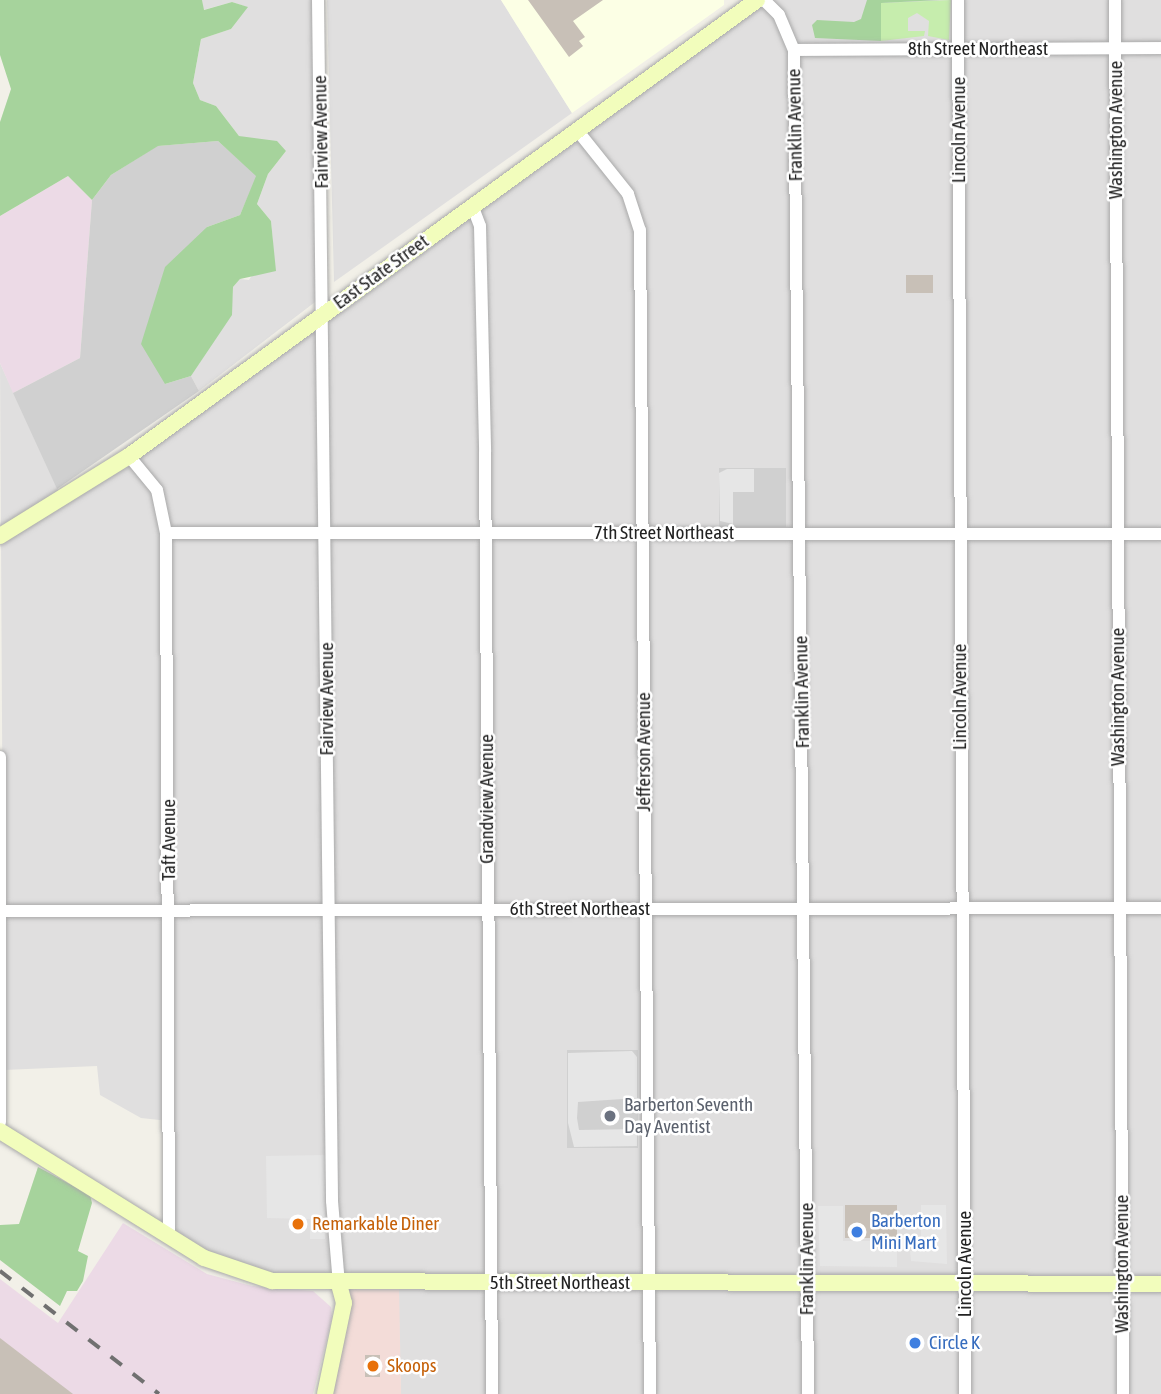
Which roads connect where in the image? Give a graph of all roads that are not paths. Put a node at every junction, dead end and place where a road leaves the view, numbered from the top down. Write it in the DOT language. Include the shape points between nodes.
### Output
graph roads {
  1 [pos="318,0"];
  2 [pos="757,0"];
  3 [pos="764,0"];
  4 [pos="958,0"];
  5 [pos="1115,0"];
  6 [pos="738,6"];
  7 [pos="1161,47"];
  8 [pos="1116,48"];
  9 [pos="958,49"];
  10 [pos="794,50"];
  11 [pos="577,130"];
  12 [pos="472,205"];
  13 [pos="324,313"];
  14 [pos="128,456"];
  15 [pos="166,533"];
  16 [pos="326,533"];
  17 [pos="485,533"];
  18 [pos="643,533"];
  19 [pos="801,534"];
  20 [pos="960,534"];
  21 [pos="1117,534"];
  22 [pos="1161,534"];
  23 [pos="0,536"];
  24 [pos="0,757"];
  25 [pos="1120,908"];
  26 [pos="1161,908"];
  27 [pos="645,909"];
  28 [pos="804,909"];
  29 [pos="961,909"];
  30 [pos="169,910"];
  31 [pos="329,910"];
  32 [pos="487,910"];
  33 [pos="1,911"];
  34 [pos="0,1122"];
  35 [pos="0,1130"];
  36 [pos="169,1237"];
  37 [pos="493,1282"];
  38 [pos="808,1282"];
  39 [pos="650,1283"];
  40 [pos="965,1283"];
  41 [pos="339,1284"];
  42 [pos="1122,1284"];
  43 [pos="1161,1284"];
  44 [pos="325,1394"];
  45 [pos="492,1394"];
  46 [pos="650,1394"];
  47 [pos="808,1394"];
  48 [pos="965,1394"];
  49 [pos="1123,1394"];
  1 -- 13 [label="street, Fairview Avenue"];
  2 -- 6 [label="main road, East State Street"];
  3 -- 10 [label="street, Franklin Avenue" via="779,15"];
  4 -- 9 [label="street, Lincoln Avenue"];
  5 -- 8 [label="street, Washington Avenue"];
  6 -- 11 [label="main road, East State Street"];
  7 -- 8 [label="street, 8th Street Northeast"];
  8 -- 9 [label="street, 8th Street Northeast"];
  8 -- 21 [label="street, Washington Avenue"];
  9 -- 10 [label="street, 8th Street Northeast"];
  9 -- 20 [label="street, Lincoln Avenue"];
  10 -- 19 [label="street, Franklin Avenue"];
  11 -- 12 [label="main road, East State Street"];
  11 -- 18 [label="street, Jefferson Avenue" via="628,194 640,230"];
  12 -- 13 [label="main road, East State Street"];
  12 -- 17 [label="street, Grandview Avenue" via="480,226"];
  13 -- 14 [label="main road, East State Street"];
  13 -- 16 [label="street, Fairview Avenue"];
  14 -- 15 [label="street, Taft Avenue" via="157,490"];
  14 -- 23 [label="main road, East State Street"];
  15 -- 16 [label="street, 7th Street Northeast"];
  15 -- 30 [label="street, Taft Avenue"];
  16 -- 17 [label="street, 7th Street Northeast"];
  16 -- 31 [label="street, Fairview Avenue"];
  17 -- 18 [label="street, 7th Street Northeast"];
  17 -- 32 [label="street, Grandview Avenue"];
  18 -- 19 [label="street, 7th Street Northeast"];
  18 -- 27 [label="street, Jefferson Avenue"];
  19 -- 20 [label="street, 7th Street Northeast"];
  19 -- 28 [label="street, Franklin Avenue"];
  20 -- 21 [label="street, 7th Street Northeast"];
  20 -- 29 [label="street, Lincoln Avenue"];
  21 -- 22 [label="street, 7th Street Northeast"];
  21 -- 25 [label="street, Washington Avenue"];
  24 -- 33 [label="street"];
  25 -- 26 [label="street, 6th Street Northeast"];
  25 -- 29 [label="street, 6th Street Northeast"];
  25 -- 42 [label="street, Washington Avenue"];
  27 -- 28 [label="street, 6th Street Northeast"];
  27 -- 32 [label="street, 6th Street Northeast"];
  27 -- 39 [label="street, Jefferson Avenue"];
  28 -- 29 [label="street, 6th Street Northeast"];
  28 -- 38 [label="street, Franklin Avenue"];
  29 -- 40 [label="street, Lincoln Avenue"];
  30 -- 31 [label="street, 6th Street Northeast"];
  30 -- 33 [label="street, 6th Street Northeast"];
  30 -- 36 [label="street, Taft Avenue"];
  31 -- 32 [label="street, 6th Street Northeast"];
  31 -- 41 [label="street, Fairview Avenue" via="332,1201"];
  32 -- 37 [label="street, Grandview Avenue"];
  33 -- 34 [label="street"];
  35 -- 36 [label="main road, 5th Street Northeast"];
  36 -- 41 [label="main road, 5th Street Northeast" via="252,1277"];
  37 -- 39 [label="main road, 5th Street Northeast"];
  37 -- 41 [label="main road, 5th Street Northeast"];
  37 -- 45 [label="street, Grandview Avenue"];
  38 -- 39 [label="main road, 5th Street Northeast"];
  38 -- 40 [label="main road, 5th Street Northeast"];
  38 -- 47 [label="street, Franklin Avenue"];
  39 -- 46 [label="street, Jefferson Avenue"];
  40 -- 42 [label="main road, 5th Street Northeast"];
  40 -- 48 [label="street, Lincoln Avenue"];
  41 -- 44 [label="main road, Fairview Avenue" via="344,1303"];
  42 -- 43 [label="main road, 5th Street Northeast"];
  42 -- 49 [label="street, Washington Avenue"];
}
